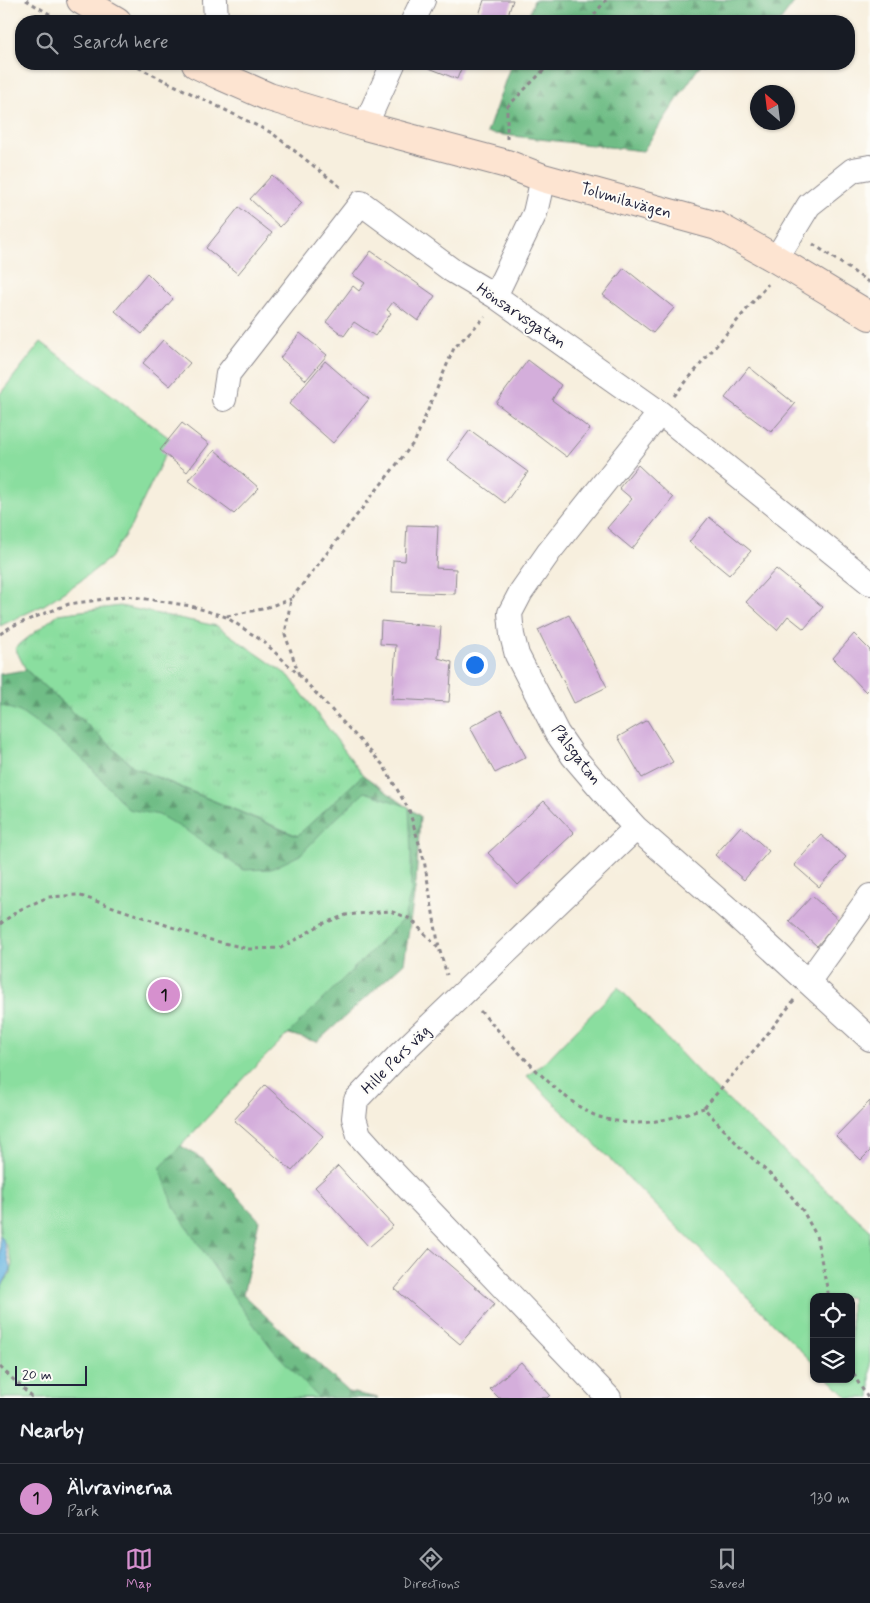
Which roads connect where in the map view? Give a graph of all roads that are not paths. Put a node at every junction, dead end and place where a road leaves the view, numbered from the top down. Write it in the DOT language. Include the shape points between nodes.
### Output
graph roads {
  1 [pos="81,0"];
  2 [pos="215,0"];
  3 [pos="422,0"];
  4 [pos="107,15"];
  5 [pos="216,15"];
  6 [pos="416,15"];
  7 [pos="215,70"];
  8 [pos="390,70"];
  9 [pos="365,126"];
  10 [pos="870,168"];
  11 [pos="543,178"];
  12 [pos="780,262"];
  13 [pos="498,299"];
  14 [pos="870,316"];
  15 [pos="224,399"];
  16 [pos="660,413"];
  17 [pos="870,583"];
  18 [pos="636,828"];
  19 [pos="870,896"];
  20 [pos="808,982"];
  21 [pos="870,1039"];
  22 [pos="609,1398"];
  1 -- 4 [label="street"];
  2 -- 5 [label="street"];
  3 -- 6 [label="street"];
  7 -- 9 [label="street, Tolvmilavägen" via="269,97"];
  8 -- 9 [label="street"];
  9 -- 11 [label="street, Tolvmilavägen" via="507,164"];
  10 -- 12 [label="street" via="853,170 808,205"];
  11 -- 12 [label="street, Tolvmilavägen" via="717,226"];
  11 -- 13 [label="street" via="535,213"];
  12 -- 14 [label="street, Tolvmilavägen"];
  13 -- 15 [label="street, Hönsarvsgatan" via="453,272 361,203 228,374"];
  13 -- 16 [label="street, Hönsarvsgatan"];
  16 -- 17 [label="street, Hönsarvsgatan"];
  16 -- 18 [label="street, Pålsgatan" via="549,552 510,613 517,655 557,733"];
  18 -- 20 [label="street, Pålsgatan"];
  18 -- 22 [label="street, Hille Pers väg" via="398,1056 356,1100 354,1118 359,1135"];
  19 -- 20 [label="street"];
  20 -- 21 [label="street, Pålsgatan"];
}
